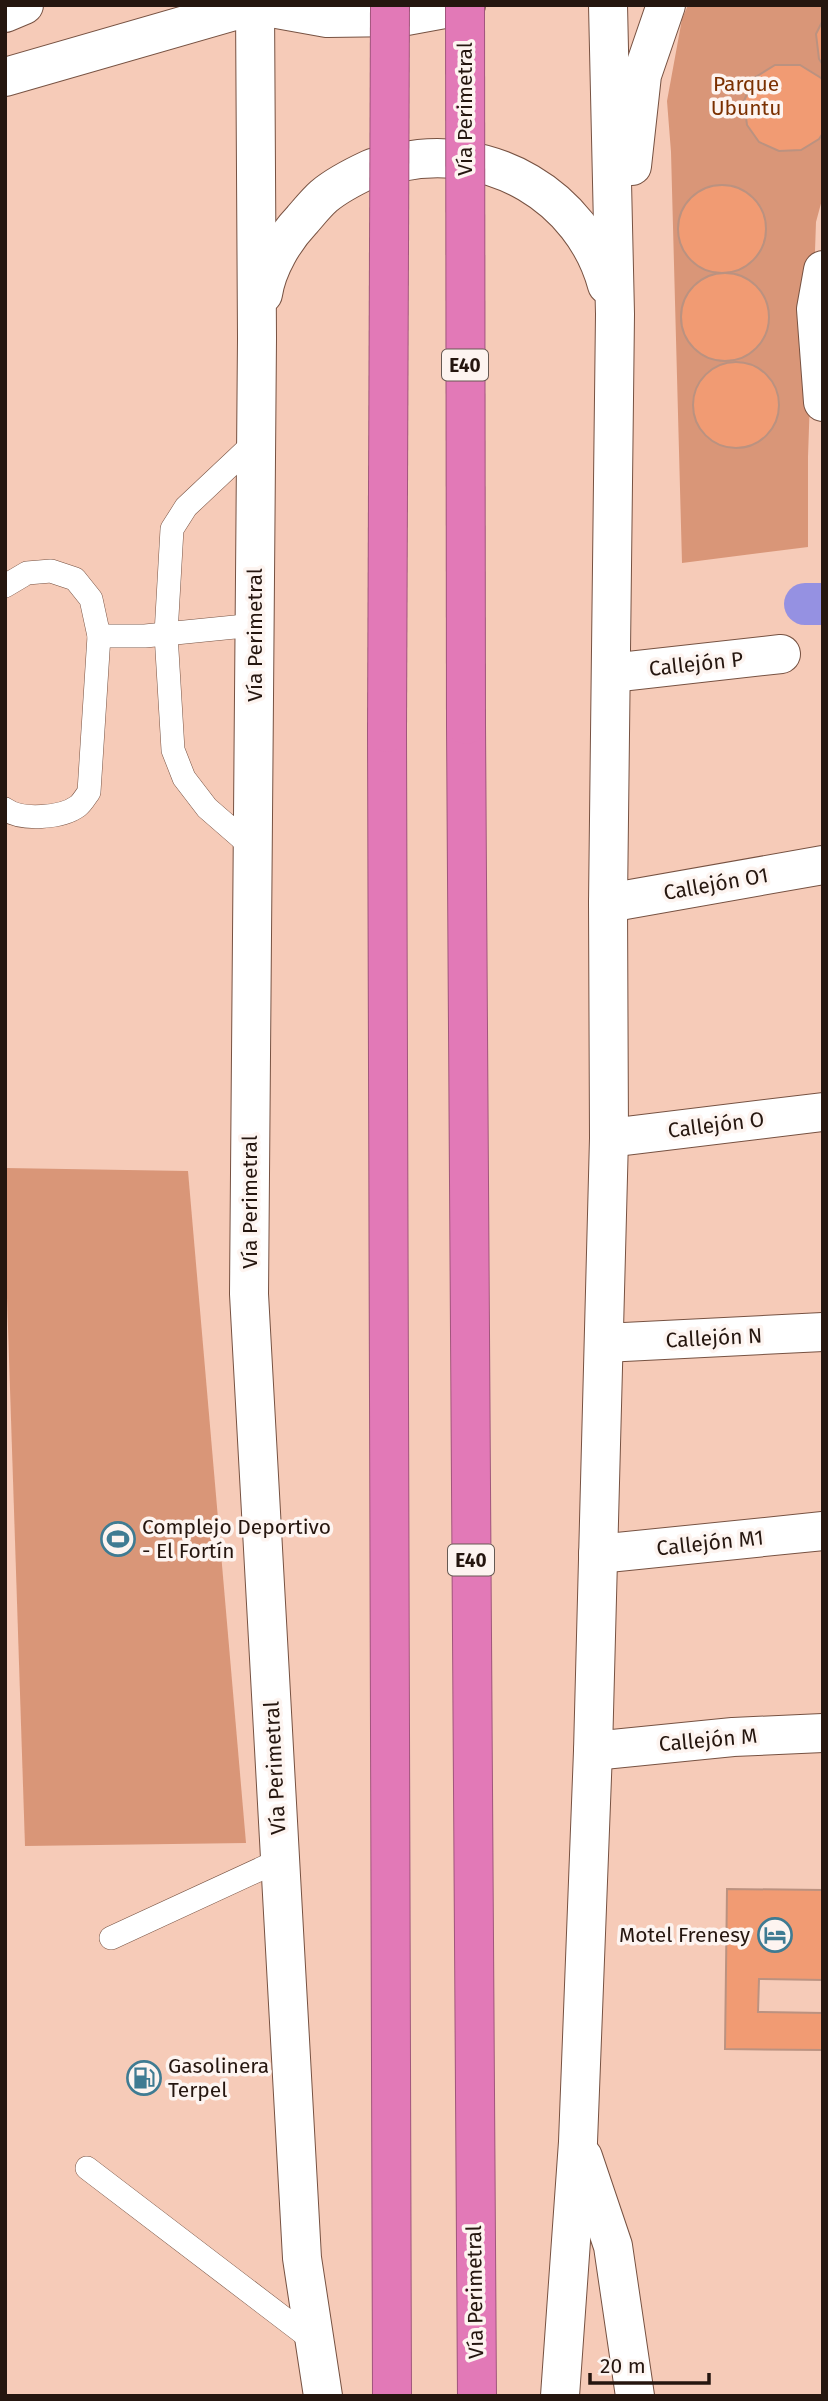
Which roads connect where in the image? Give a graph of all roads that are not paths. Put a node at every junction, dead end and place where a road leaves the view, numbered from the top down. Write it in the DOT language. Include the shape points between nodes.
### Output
graph roads {
  1 [pos="24,5"];
  2 [pos="255,5"];
  3 [pos="390,5"];
  4 [pos="466,5"];
  5 [pos="608,5"];
  6 [pos="666,5"];
  7 [pos="5,13"];
  8 [pos="5,77"];
  9 [pos="823,270"];
  10 [pos="615,314"];
  11 [pos="257,338"];
  12 [pos="823,402"];
  13 [pos="256,441"];
  14 [pos="5,586"];
  15 [pos="255,625"];
  16 [pos="166,634"];
  17 [pos="99,636"];
  18 [pos="781,654"];
  19 [pos="611,673"];
  20 [pos="5,809"];
  21 [pos="253,848"];
  22 [pos="823,865"];
  23 [pos="608,903"];
  24 [pos="823,1112"];
  25 [pos="609,1138"];
  26 [pos="823,1332"];
  27 [pos="604,1343"];
  28 [pos="823,1531"];
  29 [pos="598,1554"];
  30 [pos="823,1733"];
  31 [pos="593,1751"];
  32 [pos="280,1860"];
  33 [pos="111,1938"];
  34 [pos="578,2142"];
  35 [pos="87,2168"];
  36 [pos="315,2343"];
  37 [pos="323,2396"];
  38 [pos="392,2396"];
  39 [pos="477,2396"];
  40 [pos="561,2396"];
  41 [pos="635,2396"];
  1 -- 7 [label="main road"];
  2 -- 4 [label="main road" via="327,18 401,17"];
  2 -- 8 [label="main road"];
  2 -- 11 [label="main road, Vía Perimetral"];
  3 -- 38 [label="highway, bridge" via="387,733"];
  4 -- 39 [label="highway, Vía Perimetral / E40, bridge"];
  5 -- 10 [label="main road"];
  6 -- 10 [label="main road" via="642,75"];
  9 -- 12 [label="main road" via="816,309"];
  10 -- 11 [label="main road" via="601,261 571,216 529,181 479,161 425,157 372,168 324,195 287,236 264,285"];
  10 -- 19 [label="main road"];
  11 -- 13 [label="main road, Vía Perimetral"];
  13 -- 15 [label="main road, Vía Perimetral"];
  13 -- 16 [label="lane" via="187,506 172,529"];
  14 -- 17 [label="lane" via="27,573 51,571 75,579 90,599"];
  15 -- 16 [label="lane"];
  15 -- 21 [label="main road, Vía Perimetral"];
  16 -- 17 [label="lane"];
  16 -- 21 [label="lane" via="173,750 184,778 207,808"];
  17 -- 20 [label="lane" via="89,792 78,806 57,813 36,817"];
  18 -- 19 [label="main road, Callejón P"];
  19 -- 23 [label="main road"];
  21 -- 32 [label="main road, Vía Perimetral" via="249,1294"];
  22 -- 23 [label="main road, Callejón O1"];
  23 -- 25 [label="main road"];
  24 -- 25 [label="main road, Callejón O"];
  25 -- 27 [label="main road"];
  26 -- 27 [label="main road, Callejón N"];
  27 -- 29 [label="main road"];
  28 -- 29 [label="main road, Callejón M1"];
  29 -- 31 [label="main road"];
  30 -- 31 [label="main road, Callejón M"];
  31 -- 34 [label="main road"];
  32 -- 33 [label="lane"];
  32 -- 36 [label="main road, Vía Perimetral" via="302,2258"];
  34 -- 40 [label="main road"];
  34 -- 41 [label="main road" via="613,2246"];
  35 -- 36 [label="lane"];
  36 -- 37 [label="main road, Vía Perimetral"];
}
